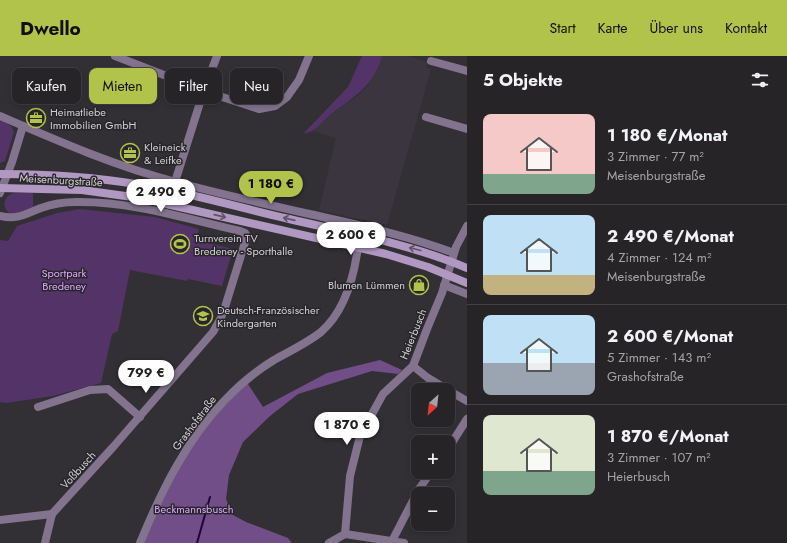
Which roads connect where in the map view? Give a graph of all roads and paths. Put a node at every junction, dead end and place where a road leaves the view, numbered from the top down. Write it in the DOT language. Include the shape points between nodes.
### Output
graph roads {
  1 [pos="115,56"];
  2 [pos="217,56"];
  3 [pos="309,56"];
  4 [pos="431,61"];
  5 [pos="212,68"];
  6 [pos="467,71"];
  7 [pos="165,75"];
  8 [pos="222,97"];
  9 [pos="200,104"];
  10 [pos="0,116"];
  11 [pos="426,117"];
  12 [pos="22,126"];
  13 [pos="467,129"];
  14 [pos="4,174"];
  15 [pos="175,182"];
  16 [pos="0,190"];
  17 [pos="0,216"];
  18 [pos="467,226"];
  19 [pos="247,236"];
  20 [pos="358,247"];
  21 [pos="454,253"];
  22 [pos="452,261"];
  23 [pos="467,268"];
  24 [pos="448,275"];
  25 [pos="467,283"];
  26 [pos="444,285"];
  27 [pos="467,294"];
  28 [pos="413,366"];
  29 [pos="436,383"];
  30 [pos="455,394"];
  31 [pos="467,401"];
  32 [pos="38,407"];
  33 [pos="140,417"];
  34 [pos="467,419"];
  35 [pos="455,438"];
  36 [pos="426,479"];
  37 [pos="52,514"];
  38 [pos="0,520"];
  39 [pos="345,534"];
  40 [pos="392,541"];
  41 [pos="45,543"];
  42 [pos="140,543"];
  43 [pos="329,543"];
  44 [pos="404,543"];
  1 -- 7 [label="street"];
  2 -- 5 [label="street"];
  3 -- 8 [label="street" via="288,97 275,106 259,109"];
  4 -- 6 [label="street"];
  9 -- 15 [label="street"];
  10 -- 12 [label="street, Meisenburgstraße"];
  11 -- 13 [label="street"];
  12 -- 14 [label="street, Meisenburgstraße"];
  12 -- 15 [label="street, Meisenburgstraße" via="97,157"];
  14 -- 16 [label="street, Meisenburgstraße"];
  22 -- 14 [label="main road, Meisenburgstraße, one-way" via="363,236 142,185 84,177 33,173"];
  15 -- 21 [label="street, Meisenburgstraße" via="373,229 424,242"];
  16 -- 20 [label="main road, Meisenburgstraße, one-way" via="82,190 140,198"];
  17 -- 19 [label="street, Meisenburgstraße" via="16,218 40,208 67,202 98,203 162,213 240,231"];
  18 -- 21 [label="street, Heierbusch"];
  19 -- 33 [label="street, Voßbusch" via="218,325"];
  20 -- 24 [label="main road, Meisenburgstraße" via="428,266"];
  20 -- 42 [label="street, Grashofstraße" via="347,292 331,322 321,332 259,370 216,409 178,463"];
  21 -- 22 [label="street, Heierbusch"];
  22 -- 23 [label="main road, Meisenburgstraße"];
  22 -- 24 [label="street, Heierbusch"];
  24 -- 25 [label="main road, Meisenburgstraße"];
  24 -- 26 [label="street, Heierbusch"];
  26 -- 27 [label="street"];
  26 -- 28 [label="street, Heierbusch"];
  28 -- 29 [label="street"];
  28 -- 39 [label="street, Heierbusch" via="384,394 360,436 350,476"];
  30 -- 31 [label="street"];
  32 -- 33 [label="street" via="90,390 108,390"];
  33 -- 37 [label="street, Voßbusch"];
  34 -- 35 [label="street"];
  36 -- 40 [label="street"];
  37 -- 38 [label="street"];
  37 -- 41 [label="street, Voßbusch"];
  39 -- 40 [label="street"];
  39 -- 43 [label="street"];
  40 -- 44 [label="street"];
}
